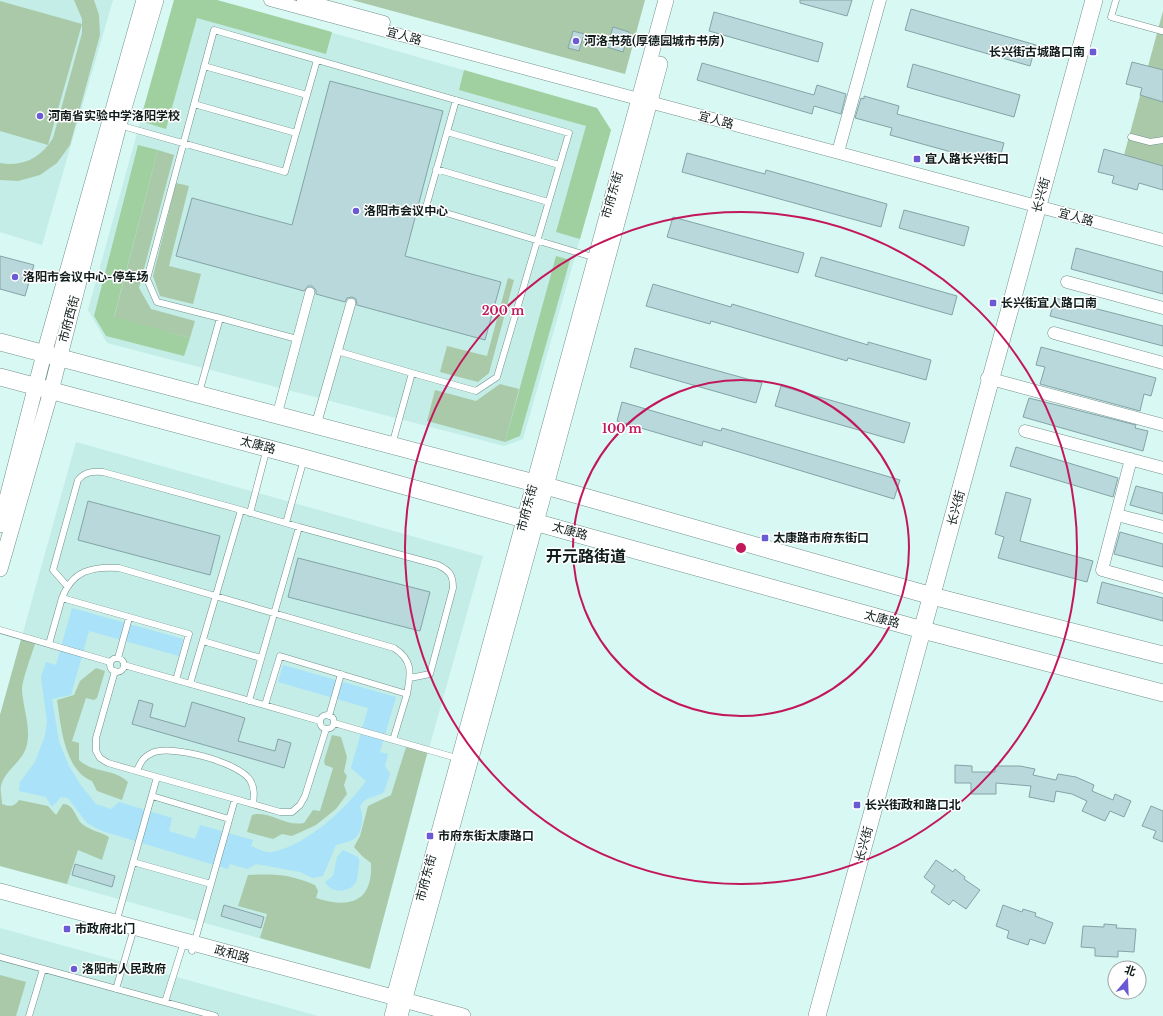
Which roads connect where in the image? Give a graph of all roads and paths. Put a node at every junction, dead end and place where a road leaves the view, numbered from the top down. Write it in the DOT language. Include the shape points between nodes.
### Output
graph roads {
  1 [pos="144,0"];
  2 [pos="156,0"];
  3 [pos="270,0"];
  4 [pos="303,0"];
  5 [pos="666,0"];
  6 [pos="676,0"];
  7 [pos="880,0"];
  8 [pos="1083,0"];
  9 [pos="1094,0"];
  10 [pos="1116,0"];
  11 [pos="1163,32"];
  12 [pos="317,60"];
  13 [pos="204,66"];
  14 [pos="307,95"];
  15 [pos="646,98"];
  16 [pos="456,100"];
  17 [pos="194,104"];
  18 [pos="114,124"];
  19 [pos="447,132"];
  20 [pos="296,133"];
  21 [pos="1131,137"];
  22 [pos="1163,140"];
  23 [pos="183,143"];
  24 [pos="839,149"];
  25 [pos="559,165"];
  26 [pos="436,170"];
  27 [pos="548,202"];
  28 [pos="1034,202"];
  29 [pos="1163,234"];
  30 [pos="537,240"];
  31 [pos="1163,240"];
  32 [pos="601,259"];
  33 [pos="1067,282"];
  34 [pos="310,292"];
  35 [pos="351,303"];
  36 [pos="1163,308"];
  37 [pos="220,318"];
  38 [pos="1054,333"];
  39 [pos="297,339"];
  40 [pos="0,342"];
  41 [pos="337,351"];
  42 [pos="52,356"];
  43 [pos="1163,363"];
  44 [pos="412,373"];
  45 [pos="0,377"];
  46 [pos="989,378"];
  47 [pos="43,388"];
  48 [pos="199,394"];
  49 [pos="277,415"];
  50 [pos="316,425"];
  51 [pos="1163,425"];
  52 [pos="1025,431"];
  53 [pos="392,445"];
  54 [pos="267,448"];
  55 [pos="304,458"];
  56 [pos="1131,459"];
  57 [pos="1163,468"];
  58 [pos="540,485"];
  59 [pos="241,510"];
  60 [pos="250,513"];
  61 [pos="1117,515"];
  62 [pos="530,520"];
  63 [pos="286,523"];
  64 [pos="0,525"];
  65 [pos="299,527"];
  66 [pos="1163,527"];
  67 [pos="0,569"];
  68 [pos="67,586"];
  69 [pos="1163,587"];
  70 [pos="927,594"];
  71 [pos="216,595"];
  72 [pos="62,598"];
  73 [pos="274,612"];
  74 [pos="129,620"];
  75 [pos="918,629"];
  76 [pos="0,630"];
  77 [pos="203,641"];
  78 [pos="49,644"];
  79 [pos="1163,656"];
  80 [pos="118,658"];
  81 [pos="261,658"];
  82 [pos="110,662"];
  83 [pos="124,665"];
  84 [pos="115,671"];
  85 [pos="340,677"];
  86 [pos="410,678"];
  87 [pos="176,680"];
  88 [pos="190,684"];
  89 [pos="1163,693"];
  90 [pos="407,694"];
  91 [pos="249,700"];
  92 [pos="265,705"];
  93 [pos="329,716"];
  94 [pos="320,721"];
  95 [pos="334,723"];
  96 [pos="326,729"];
  97 [pos="389,739"];
  98 [pos="464,760"];
  99 [pos="137,771"];
  100 [pos="157,777"];
  101 [pos="152,796"];
  102 [pos="235,799"];
  103 [pos="254,804"];
  104 [pos="229,819"];
  105 [pos="133,862"];
  106 [pos="211,884"];
  107 [pos="0,891"];
  108 [pos="0,900"];
  109 [pos="115,926"];
  110 [pos="132,935"];
  111 [pos="189,947"];
  112 [pos="0,957"];
  113 [pos="43,969"];
  114 [pos="116,989"];
  115 [pos="165,1002"];
  116 [pos="398,1007"];
  117 [pos="30,1016"];
  118 [pos="215,1016"];
  119 [pos="436,1016"];
  120 [pos="464,1016"];
  121 [pos="806,1016"];
  122 [pos="817,1016"];
  1 -- 18 [label="street, 市府西街"];
  2 -- 18 [label="street, 市府西街"];
  3 -- 15 [label="street, 宜人路"];
  4 -- 15 [label="street, 宜人路"];
  5 -- 15 [label="street, 市府东街"];
  6 -- 15 [label="street, 市府东街"];
  7 -- 24 [label="street"];
  8 -- 28 [label="main road, 长兴街"];
  9 -- 28 [label="main road, 长兴街"];
  10 -- 11 [label="lane" via="1111,18"];
  12 -- 13 [label="lane" via="214,30"];
  12 -- 14 [label="lane"];
  12 -- 16 [label="lane"];
  13 -- 14 [label="lane"];
  13 -- 17 [label="lane"];
  14 -- 20 [label="lane"];
  15 -- 24 [label="street, 宜人路"];
  15 -- 32 [label="street, 市府东街"];
  16 -- 19 [label="lane"];
  16 -- 25 [label="lane" via="568,133"];
  17 -- 20 [label="lane"];
  17 -- 23 [label="lane"];
  18 -- 23 [label="lane"];
  18 -- 42 [label="street, 市府西街"];
  19 -- 25 [label="lane"];
  19 -- 26 [label="lane"];
  20 -- 23 [label="lane" via="285,172"];
  21 -- 22 [label="lane" via="1150,142"];
  23 -- 37 [label="lane" via="147,279 157,302"];
  24 -- 28 [label="street, 宜人路"];
  25 -- 27 [label="lane"];
  26 -- 27 [label="lane"];
  26 -- 30 [label="lane" via="426,207"];
  27 -- 30 [label="lane"];
  28 -- 29 [label="street, 宜人路"];
  28 -- 31 [label="street, 宜人路"];
  28 -- 46 [label="main road, 长兴街"];
  28 -- 70 [label="main road, 长兴街"];
  30 -- 32 [label="lane"];
  30 -- 44 [label="lane" via="497,377 476,391"];
  32 -- 58 [label="street, 市府东街"];
  33 -- 36 [label="street"];
  34 -- 39 [label="street"];
  35 -- 41 [label="street"];
  37 -- 39 [label="lane"];
  37 -- 48 [label="lane"];
  38 -- 43 [label="street"];
  39 -- 49 [label="street"];
  40 -- 42 [label="main road"];
  41 -- 44 [label="lane"];
  41 -- 50 [label="street"];
  42 -- 47 [label="street, 市府西街"];
  42 -- 48 [label="main road"];
  44 -- 53 [label="lane"];
  45 -- 47 [label="main road, 太康路"];
  46 -- 51 [label="street"];
  46 -- 70 [label="main road, 长兴街"];
  47 -- 54 [label="main road, 太康路"];
  47 -- 64 [label="street, 市府西街"];
  47 -- 67 [label="street, 市府西街"];
  48 -- 49 [label="main road"];
  49 -- 50 [label="main road"];
  50 -- 53 [label="main road"];
  52 -- 56 [label="street"];
  53 -- 58 [label="main road"];
  54 -- 55 [label="main road, 太康路"];
  54 -- 60 [label="lane"];
  55 -- 62 [label="main road, 太康路"];
  55 -- 63 [label="lane"];
  56 -- 57 [label="street"];
  56 -- 61 [label="street"];
  58 -- 62 [label="street, 市府东街"];
  58 -- 70 [label="main road"];
  59 -- 60 [label="lane"];
  59 -- 68 [label="lane" via="103,472 83,474 78,480 53,570"];
  59 -- 71 [label="lane"];
  60 -- 63 [label="lane"];
  61 -- 66 [label="street"];
  61 -- 69 [label="street" via="1102,570"];
  62 -- 75 [label="main road, 太康路"];
  62 -- 98 [label="street, 市府东街"];
  63 -- 65 [label="lane"];
  65 -- 73 [label="lane"];
  65 -- 86 [label="lane" via="438,565 448,570 453,577 453,588 430,674"];
  68 -- 71 [label="lane" via="86,571 106,567 119,568"];
  68 -- 72 [label="lane"];
  70 -- 75 [label="main road, 长兴街"];
  70 -- 79 [label="main road"];
  71 -- 73 [label="lane"];
  71 -- 77 [label="lane"];
  72 -- 74 [label="lane"];
  72 -- 78 [label="lane"];
  73 -- 81 [label="lane"];
  73 -- 86 [label="lane" via="394,648 408,663"];
  74 -- 80 [label="lane"];
  74 -- 87 [label="lane" via="189,634"];
  75 -- 89 [label="main road, 太康路"];
  75 -- 121 [label="main road, 长兴街"];
  75 -- 122 [label="main road, 长兴街"];
  76 -- 78 [label="lane"];
  77 -- 81 [label="lane"];
  77 -- 88 [label="lane"];
  78 -- 82 [label="lane"];
  80 -- 82 [label="lane"];
  80 -- 83 [label="lane"];
  81 -- 91 [label="lane"];
  82 -- 84 [label="lane" via="110,667"];
  83 -- 84 [label="lane" via="121,670"];
  83 -- 87 [label="lane"];
  84 -- 99 [label="lane" via="96,738 96,751 100,758 108,763"];
  85 -- 90 [label="lane"];
  85 -- 92 [label="lane" via="280,656"];
  85 -- 93 [label="lane"];
  86 -- 90 [label="lane"];
  87 -- 88 [label="lane"];
  88 -- 91 [label="lane"];
  90 -- 97 [label="lane"];
  91 -- 92 [label="lane"];
  92 -- 94 [label="lane"];
  93 -- 94 [label="lane" via="323,717"];
  93 -- 95 [label="lane"];
  94 -- 96 [label="lane"];
  95 -- 96 [label="lane" via="330,729"];
  95 -- 97 [label="lane"];
  96 -- 103 [label="lane" via="300,805 292,812 286,812"];
  97 -- 98 [label="lane"];
  98 -- 116 [label="street, 市府东街"];
  99 -- 100 [label="lane"];
  99 -- 103 [label="lane" via="144,758 158,751 178,751 227,765 244,774 255,793"];
  100 -- 101 [label="lane"];
  100 -- 102 [label="lane"];
  101 -- 104 [label="lane"];
  101 -- 105 [label="lane"];
  102 -- 103 [label="lane"];
  102 -- 104 [label="lane"];
  104 -- 106 [label="lane"];
  105 -- 106 [label="lane"];
  105 -- 109 [label="lane"];
  106 -- 111 [label="lane"];
  107 -- 109 [label="street, 政和路"];
  108 -- 109 [label="street, 政和路"];
  109 -- 110 [label="street, 政和路"];
  109 -- 111 [label="street, 政和路"];
  110 -- 111 [label="street, 政和路"];
  110 -- 114 [label="lane"];
  111 -- 115 [label="lane"];
  111 -- 116 [label="street, 政和路"];
  112 -- 113 [label="lane"];
  113 -- 114 [label="lane"];
  113 -- 117 [label="lane"];
  114 -- 115 [label="lane"];
  115 -- 118 [label="lane"];
  116 -- 119 [label="street, 政和路"];
  116 -- 120 [label="street, 政和路"];
}
